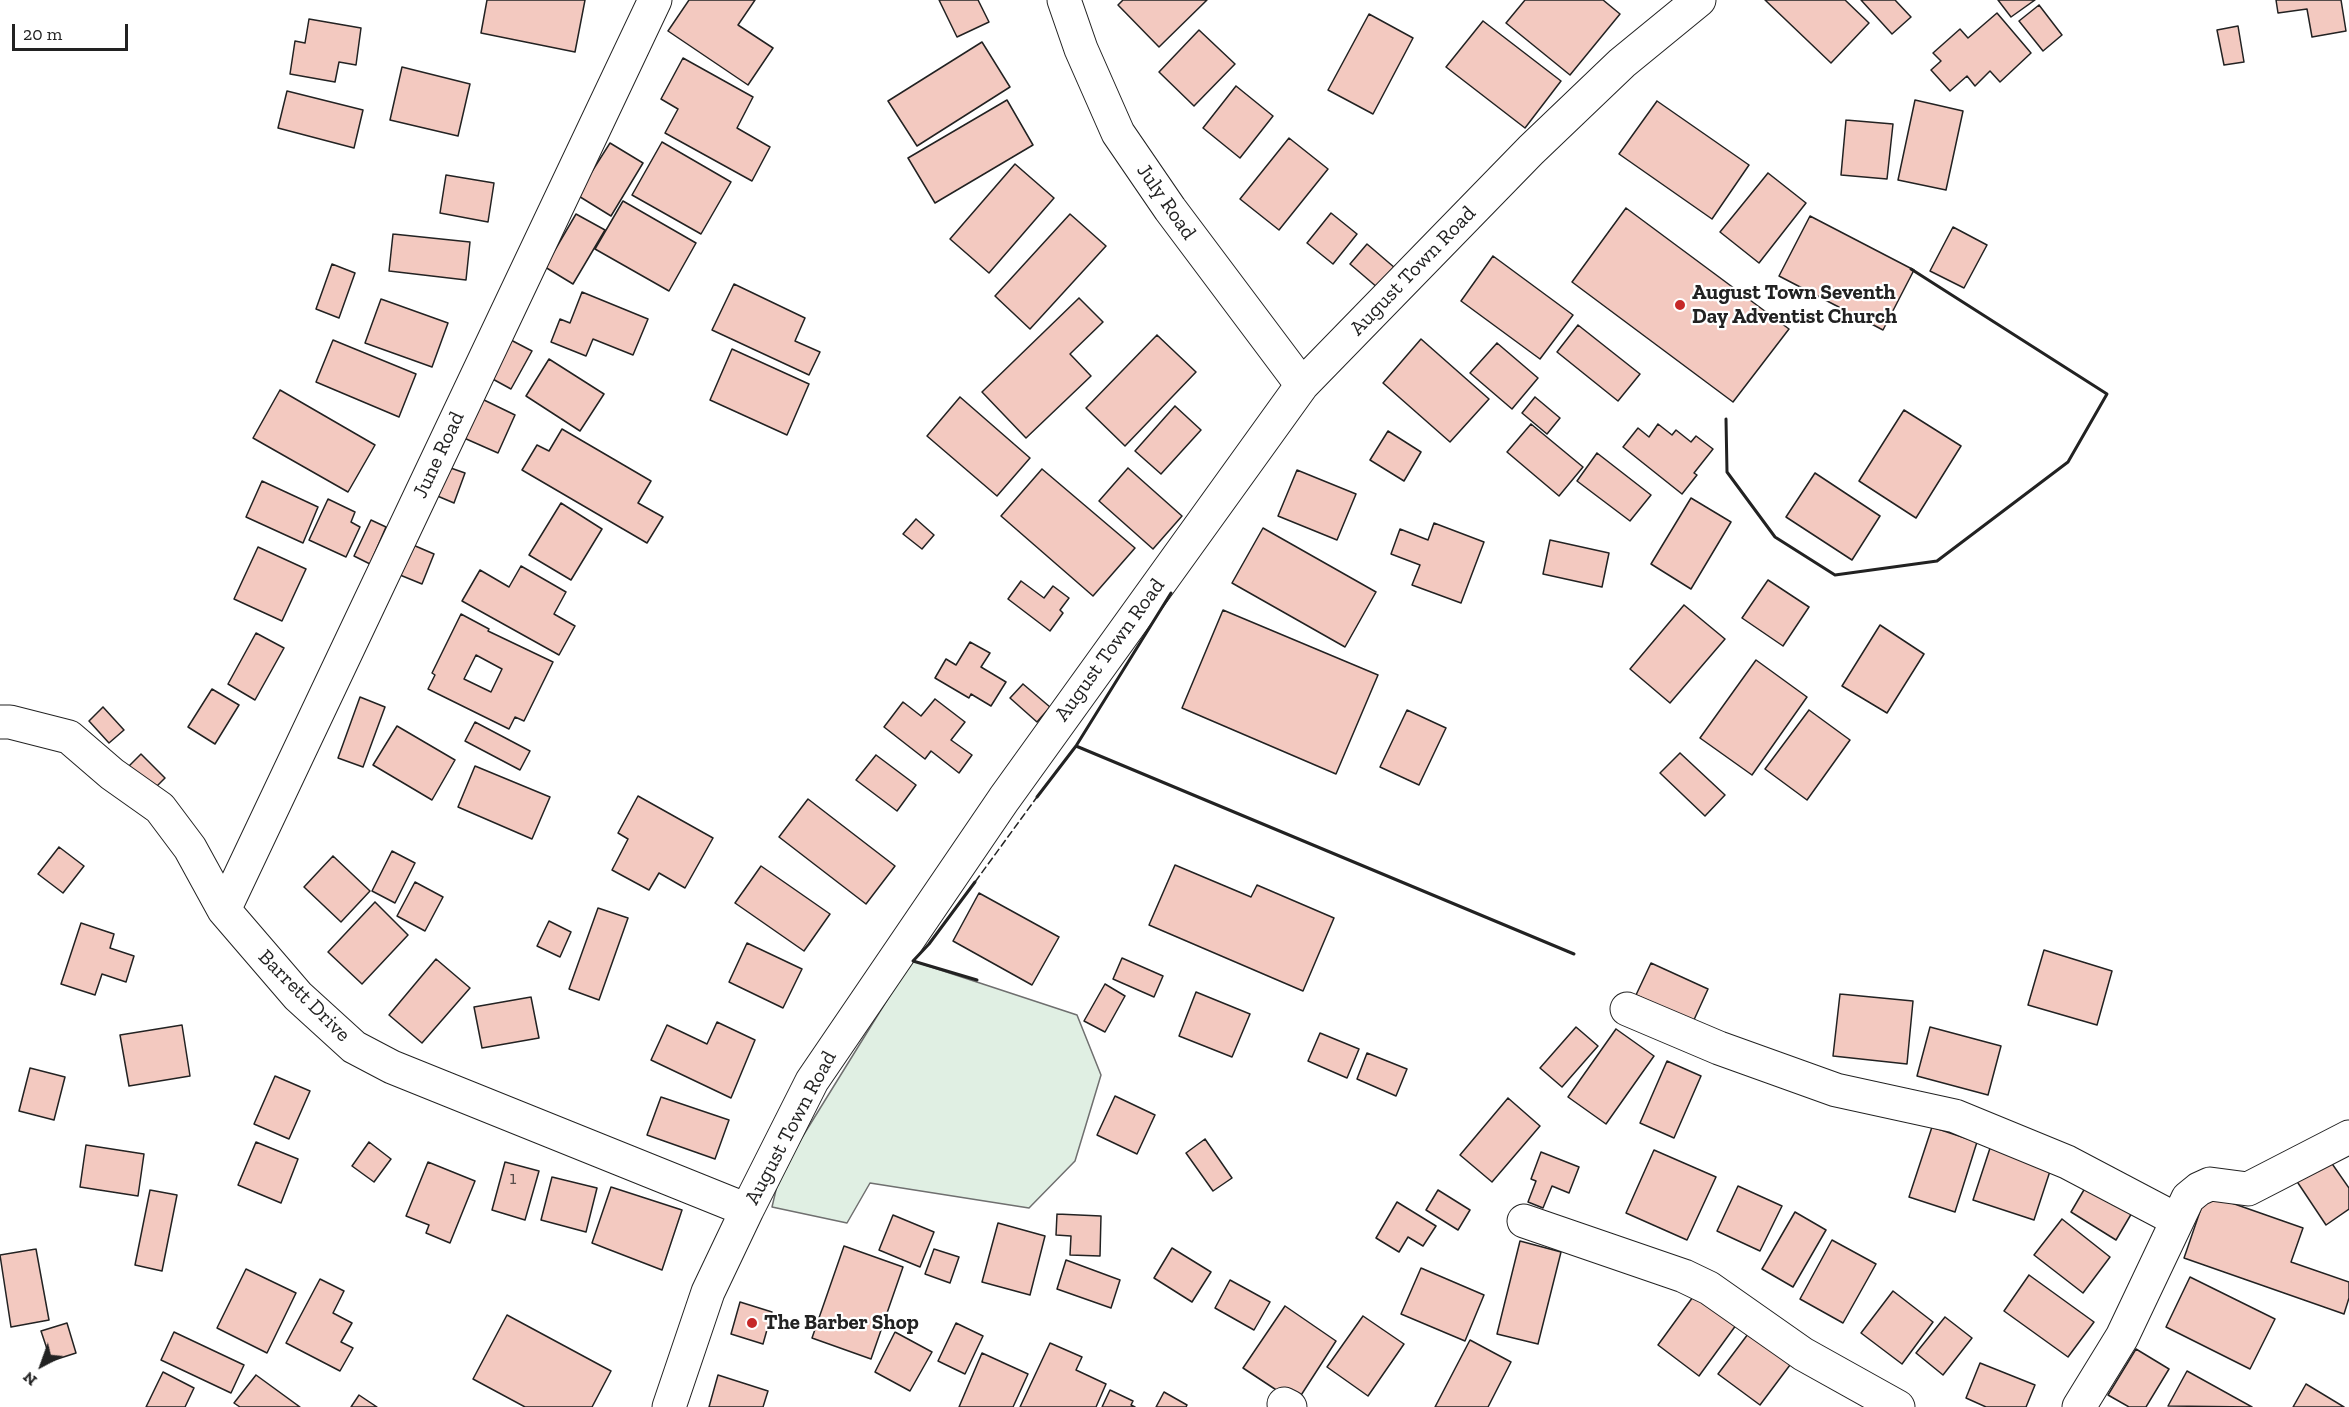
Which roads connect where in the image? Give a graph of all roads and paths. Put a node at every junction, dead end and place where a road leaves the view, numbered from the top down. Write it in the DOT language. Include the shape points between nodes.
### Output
graph roads {
  1 [pos="655,0"];
  2 [pos="1064,0"];
  3 [pos="1700,0"];
  4 [pos="1302,385"];
  5 [pos="0,722"];
  6 [pos="224,910"];
  7 [pos="1627,1009"];
  8 [pos="2349,1137"];
  9 [pos="747,1210"];
  10 [pos="2177,1220"];
  11 [pos="1524,1221"];
  12 [pos="669,1407"];
  13 [pos="1898,1407"];
  14 [pos="2079,1407"];
  1 -- 6 [label="street, June Road"];
  2 -- 4 [label="street, July Road" via="1118,133"];
  3 -- 4 [label="street, August Town Road" via="1622,63 1531,150"];
  4 -- 9 [label="street, August Town Road" via="1090,677 878,981 812,1081"];
  5 -- 6 [label="street, Barrett Drive" via="69,737 160,808 190,848"];
  6 -- 9 [label="street, Barrett Drive" via="298,996 354,1047 392,1067"];
  7 -- 10 [label="street" via="1719,1048 1836,1090 1955,1116 2067,1162"];
  8 -- 10 [label="street" via="2248,1189 2210,1184 2199,1189 2187,1198"];
  9 -- 12 [label="street, August Town Road" via="708,1293"];
  10 -- 14 [label="street" via="2122,1337"];
  11 -- 13 [label="street" via="1709,1288 1803,1354"];
}
